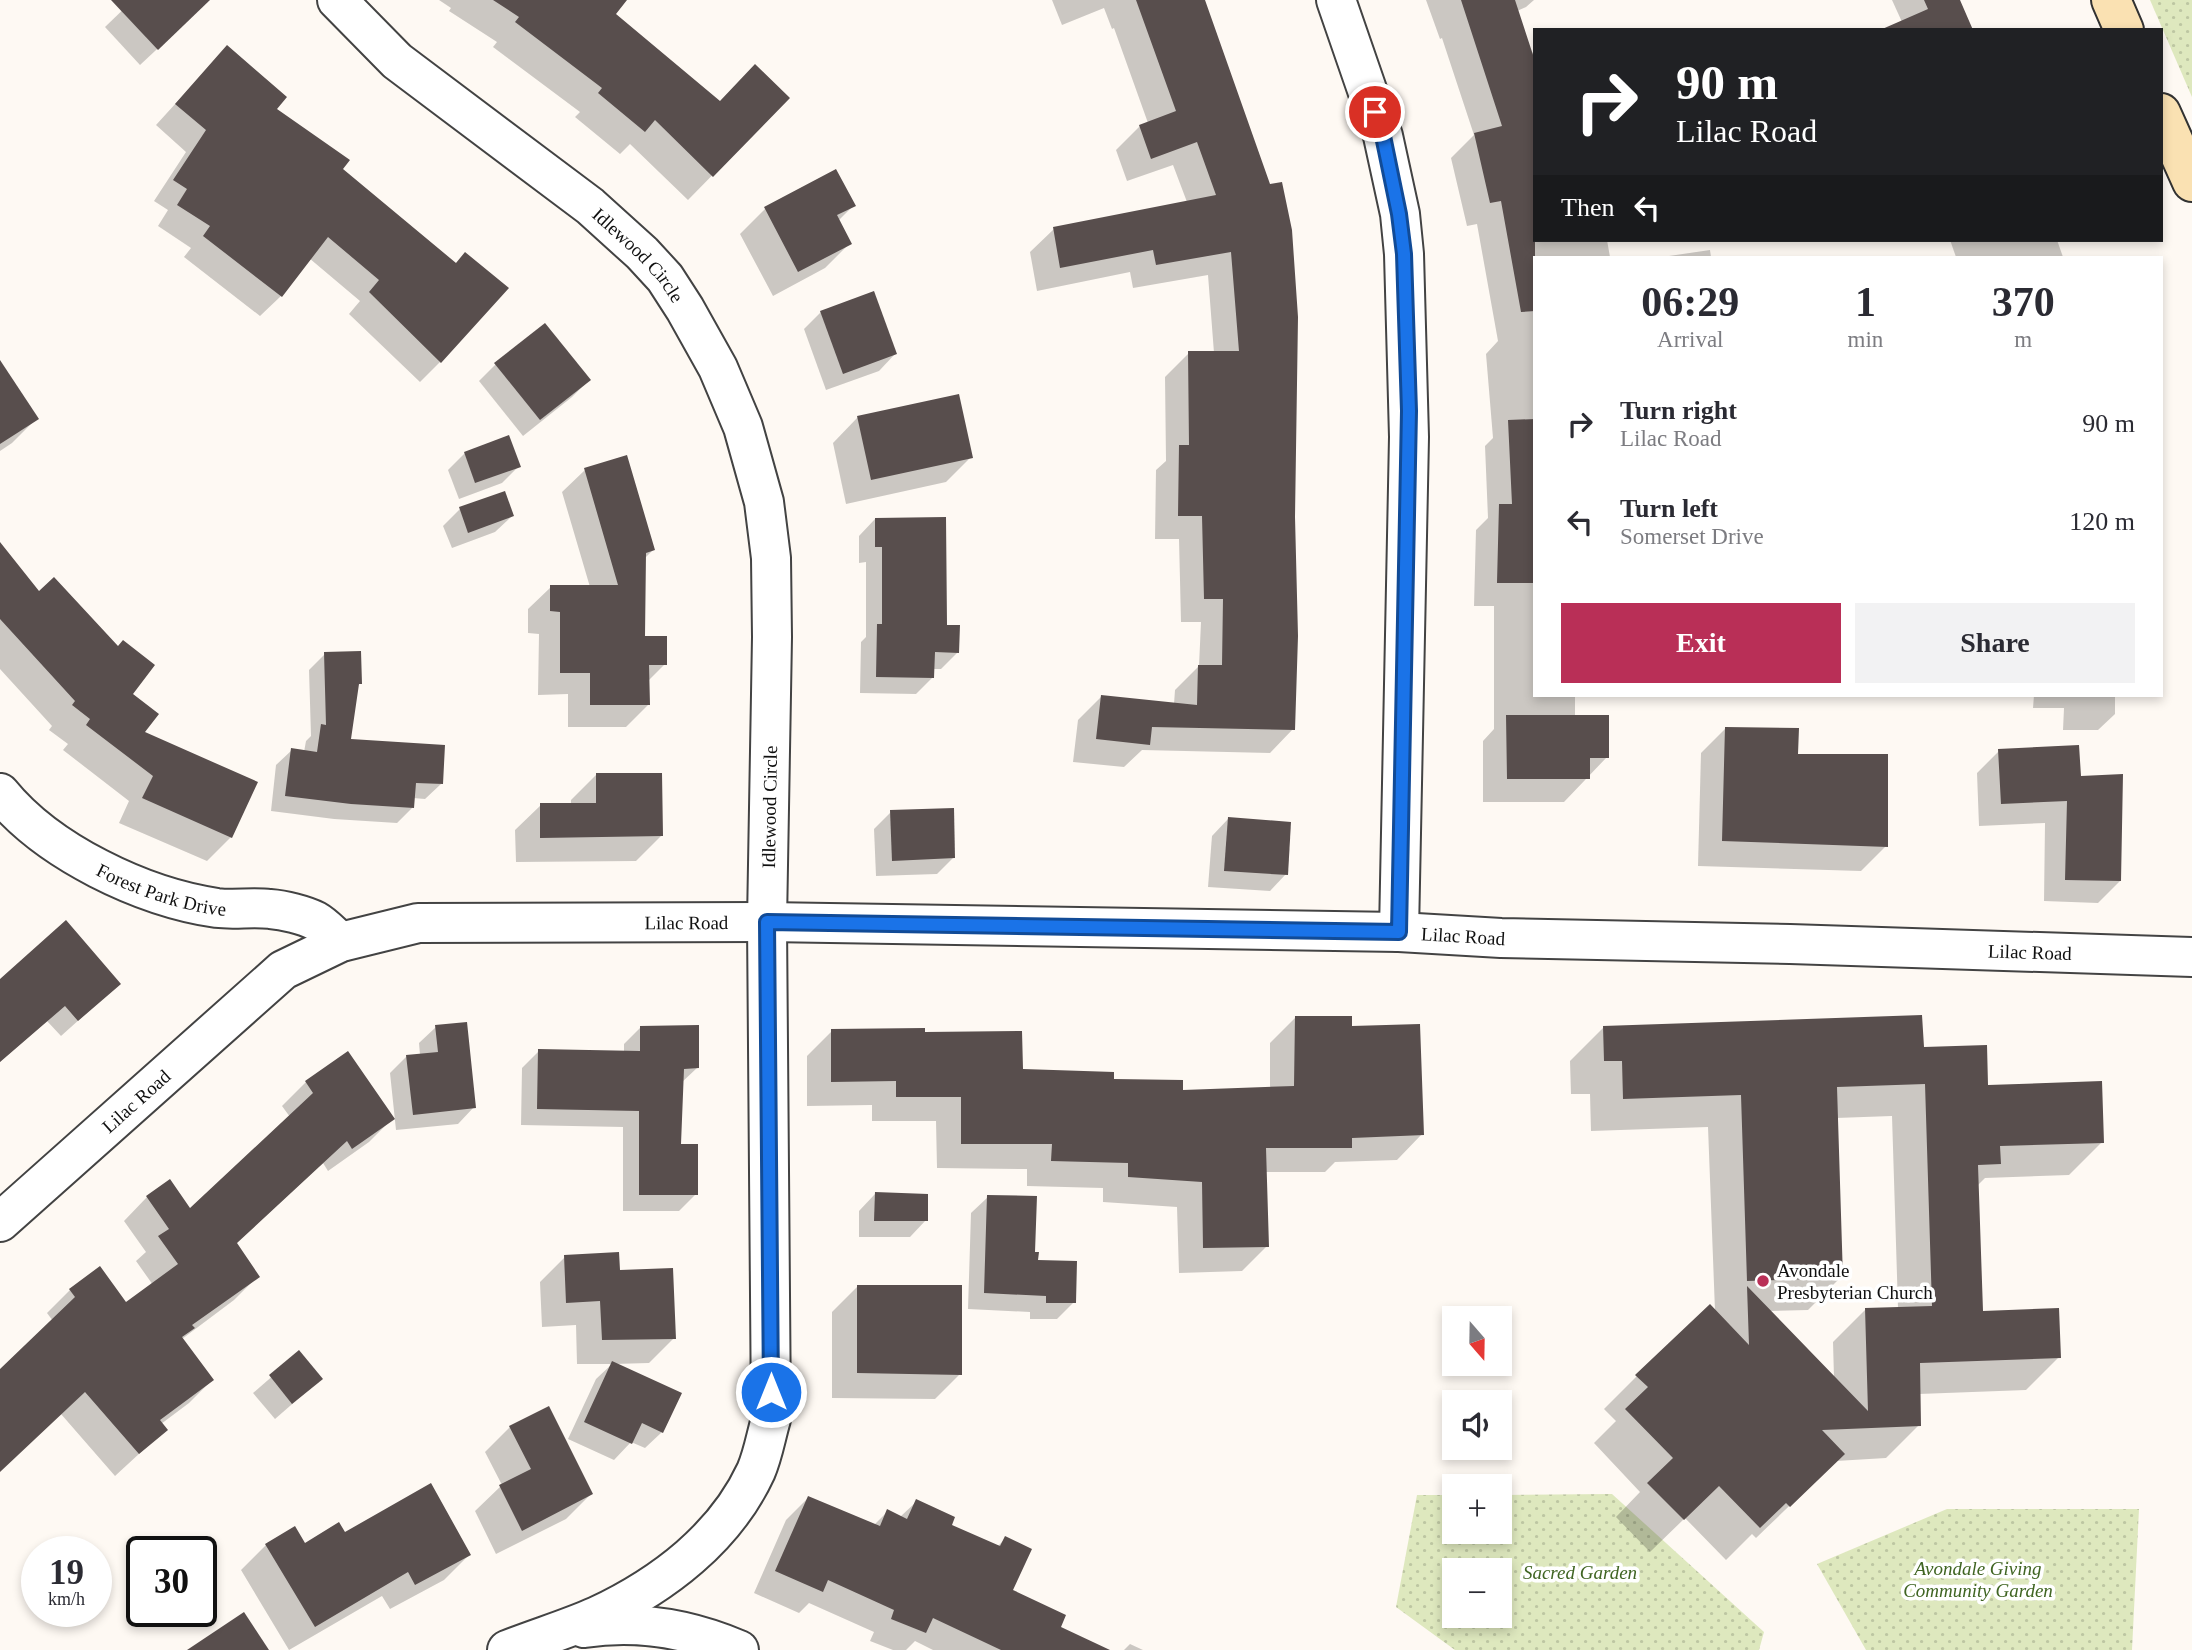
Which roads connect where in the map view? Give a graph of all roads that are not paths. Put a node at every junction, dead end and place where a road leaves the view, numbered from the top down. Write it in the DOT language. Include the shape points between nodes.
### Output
graph roads {
  1 [pos="337,0"];
  2 [pos="1336,0"];
  3 [pos="2111,0"];
  4 [pos="2123,28"];
  5 [pos="2163,117"];
  6 [pos="2192,182"];
  7 [pos="0,793"];
  8 [pos="767,922"];
  9 [pos="1399,932"];
  10 [pos="341,942"];
  11 [pos="2192,957"];
  12 [pos="0,1222"];
  13 [pos="552,1633"];
  14 [pos="507,1650"];
  15 [pos="739,1650"];
  1 -- 8 [label="street, Idlewood Circle" via="397,61 590,206 642,253 665,278 718,368 743,427 764,502 771,558"];
  2 -- 9 [label="street" via="1383,136 1404,254 1409,437"];
  3 -- 4 [label="main road"];
  5 -- 6 [label="main road"];
  7 -- 10 [label="street, Forest Park Drive" via="62,847 117,877 165,896 219,908 285,912 318,922"];
  8 -- 9 [label="street, Lilac Road"];
  8 -- 10 [label="street, Lilac Road" via="418,923"];
  8 -- 13 [label="street, Idlewood Circle" via="771,1419 758,1468 732,1511 703,1546 653,1585 597,1616"];
  9 -- 11 [label="street, Lilac Road"];
  10 -- 12 [label="street, Lilac Road" via="283,970"];
  13 -- 14 [label="street, Idlewood Circle"];
  13 -- 15 [label="street" via="595,1626 659,1627"];
}
